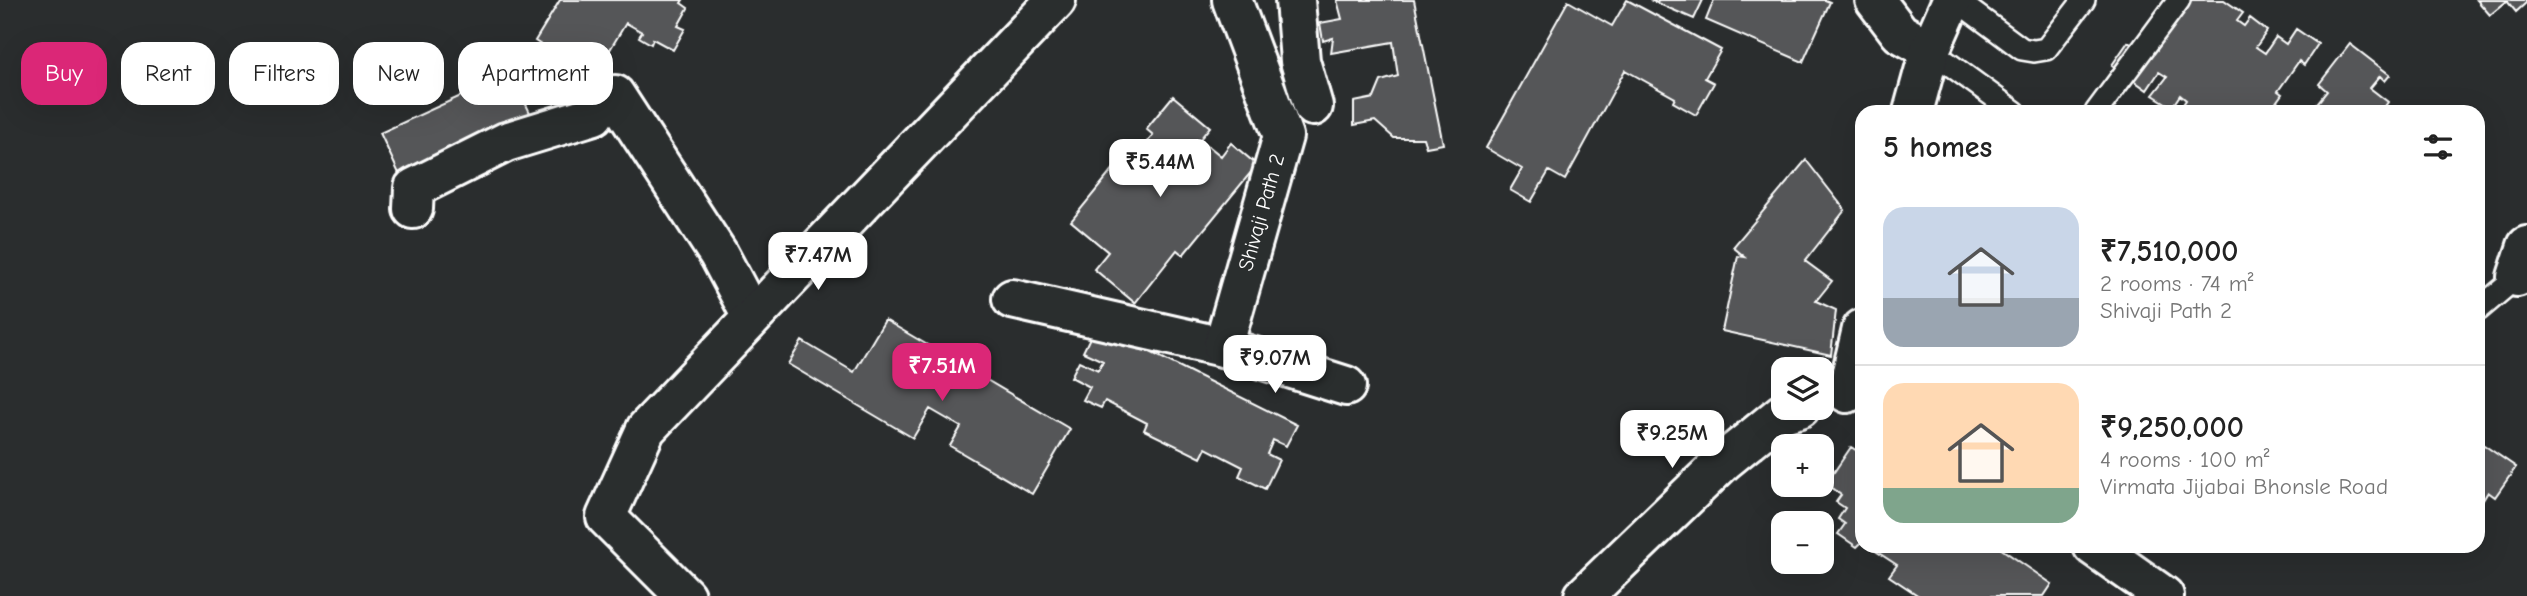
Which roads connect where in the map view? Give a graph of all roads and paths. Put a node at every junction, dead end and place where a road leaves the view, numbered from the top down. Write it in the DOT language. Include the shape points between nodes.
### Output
graph roads {
  1 [pos="1056,0"];
  2 [pos="1232,0"];
  3 [pos="1295,0"];
  4 [pos="1875,0"];
  5 [pos="1954,0"];
  6 [pos="2084,0"];
  7 [pos="2179,0"];
  8 [pos="1930,50"];
  9 [pos="1915,105"];
  10 [pos="2005,105"];
  11 [pos="2101,105"];
  12 [pos="1313,106"];
  13 [pos="413,209"];
  14 [pos="2522,261"];
  15 [pos="1012,299"];
  16 [pos="2485,302"];
  17 [pos="752,317"];
  18 [pos="1223,347"];
  19 [pos="1855,356"];
  20 [pos="1346,386"];
  21 [pos="1844,398"];
  22 [pos="1774,420"];
  23 [pos="2104,553"];
  24 [pos="1606,589"];
  25 [pos="685,596"];
  26 [pos="2164,596"];
  1 -- 17 [label="street"];
  2 -- 18 [label="street, Shivaji Path 2" via="1283,136"];
  3 -- 12 [label="street" via="1300,61"];
  4 -- 8 [label="street" via="1900,33"];
  5 -- 6 [label="lane" via="2022,49 2034,51 2046,49"];
  5 -- 8 [label="street"];
  7 -- 11 [label="lane"];
  8 -- 9 [label="street"];
  8 -- 10 [label="lane"];
  13 -- 17 [label="street" via="414,188 506,142 594,115 602,101 615,95 719,255"];
  14 -- 16 [label="lane"];
  15 -- 18 [label="street"];
  17 -- 25 [label="street" via="646,429 606,517"];
  18 -- 20 [label="street"];
  19 -- 21 [label="street"];
  22 -- 24 [label="street" via="1724,461"];
  23 -- 26 [label="street"];
}
